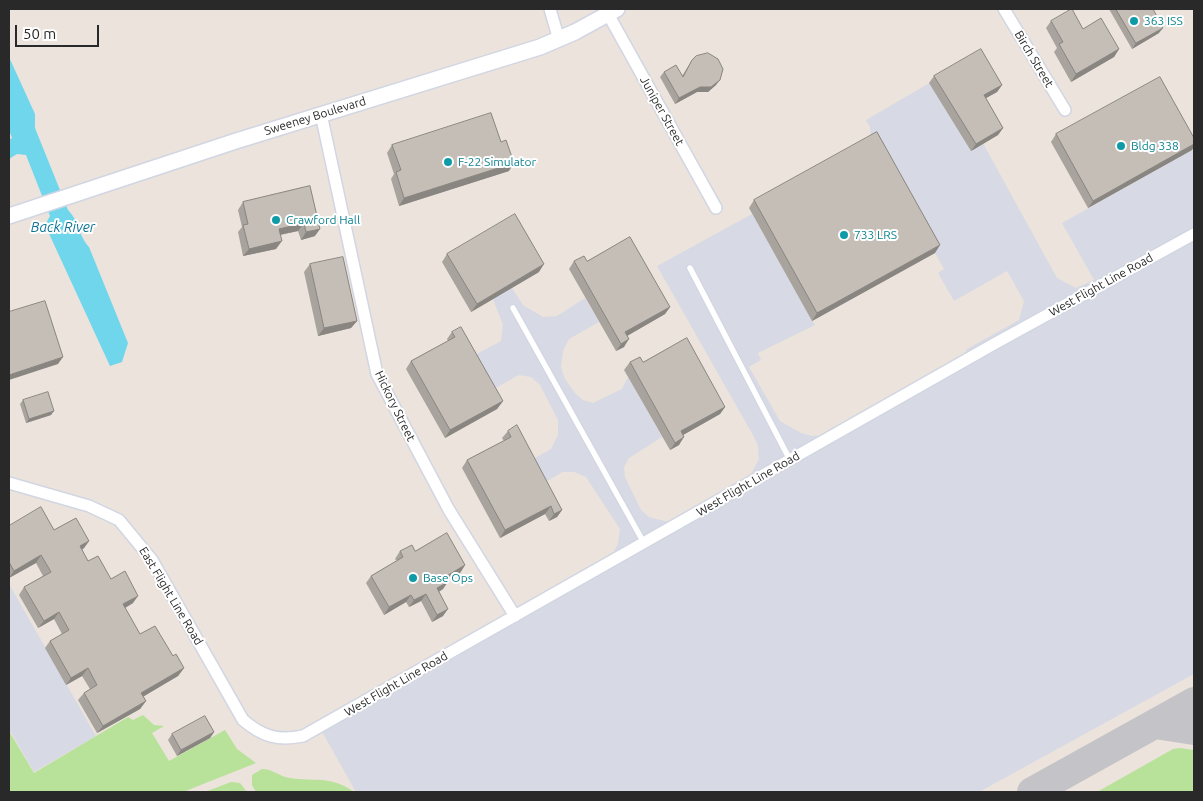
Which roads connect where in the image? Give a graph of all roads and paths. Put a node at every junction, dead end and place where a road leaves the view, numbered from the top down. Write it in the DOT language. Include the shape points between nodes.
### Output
graph roads {
  1 [pos="550,9"];
  2 [pos="1004,9"];
  3 [pos="613,11"];
  4 [pos="559,40"];
  5 [pos="1065,110"];
  6 [pos="321,114"];
  7 [pos="716,208"];
  8 [pos="9,216"];
  9 [pos="1194,234"];
  10 [pos="690,268"];
  11 [pos="513,308"];
  12 [pos="790,460"];
  13 [pos="9,483"];
  14 [pos="644,543"];
  15 [pos="514,616"];
  16 [pos="303,736"];
  1 -- 4 [label="street"];
  2 -- 5 [label="street, Birch Street"];
  3 -- 4 [label="main road, Sweeney Boulevard"];
  3 -- 7 [label="street, Juniper Street"];
  4 -- 6 [label="main road, Sweeney Boulevard"];
  6 -- 8 [label="main road, Sweeney Boulevard"];
  6 -- 15 [label="street, Hickory Street" via="377,374 449,510"];
  9 -- 12 [label="street, West Flight Line Road"];
  10 -- 12 [label="lane"];
  11 -- 14 [label="lane"];
  12 -- 14 [label="street, West Flight Line Road"];
  13 -- 16 [label="street, East Flight Line Road" via="89,506 119,520 152,560 243,720 257,732 271,738 285,740"];
  14 -- 15 [label="street, West Flight Line Road"];
  15 -- 16 [label="street, West Flight Line Road"];
}
